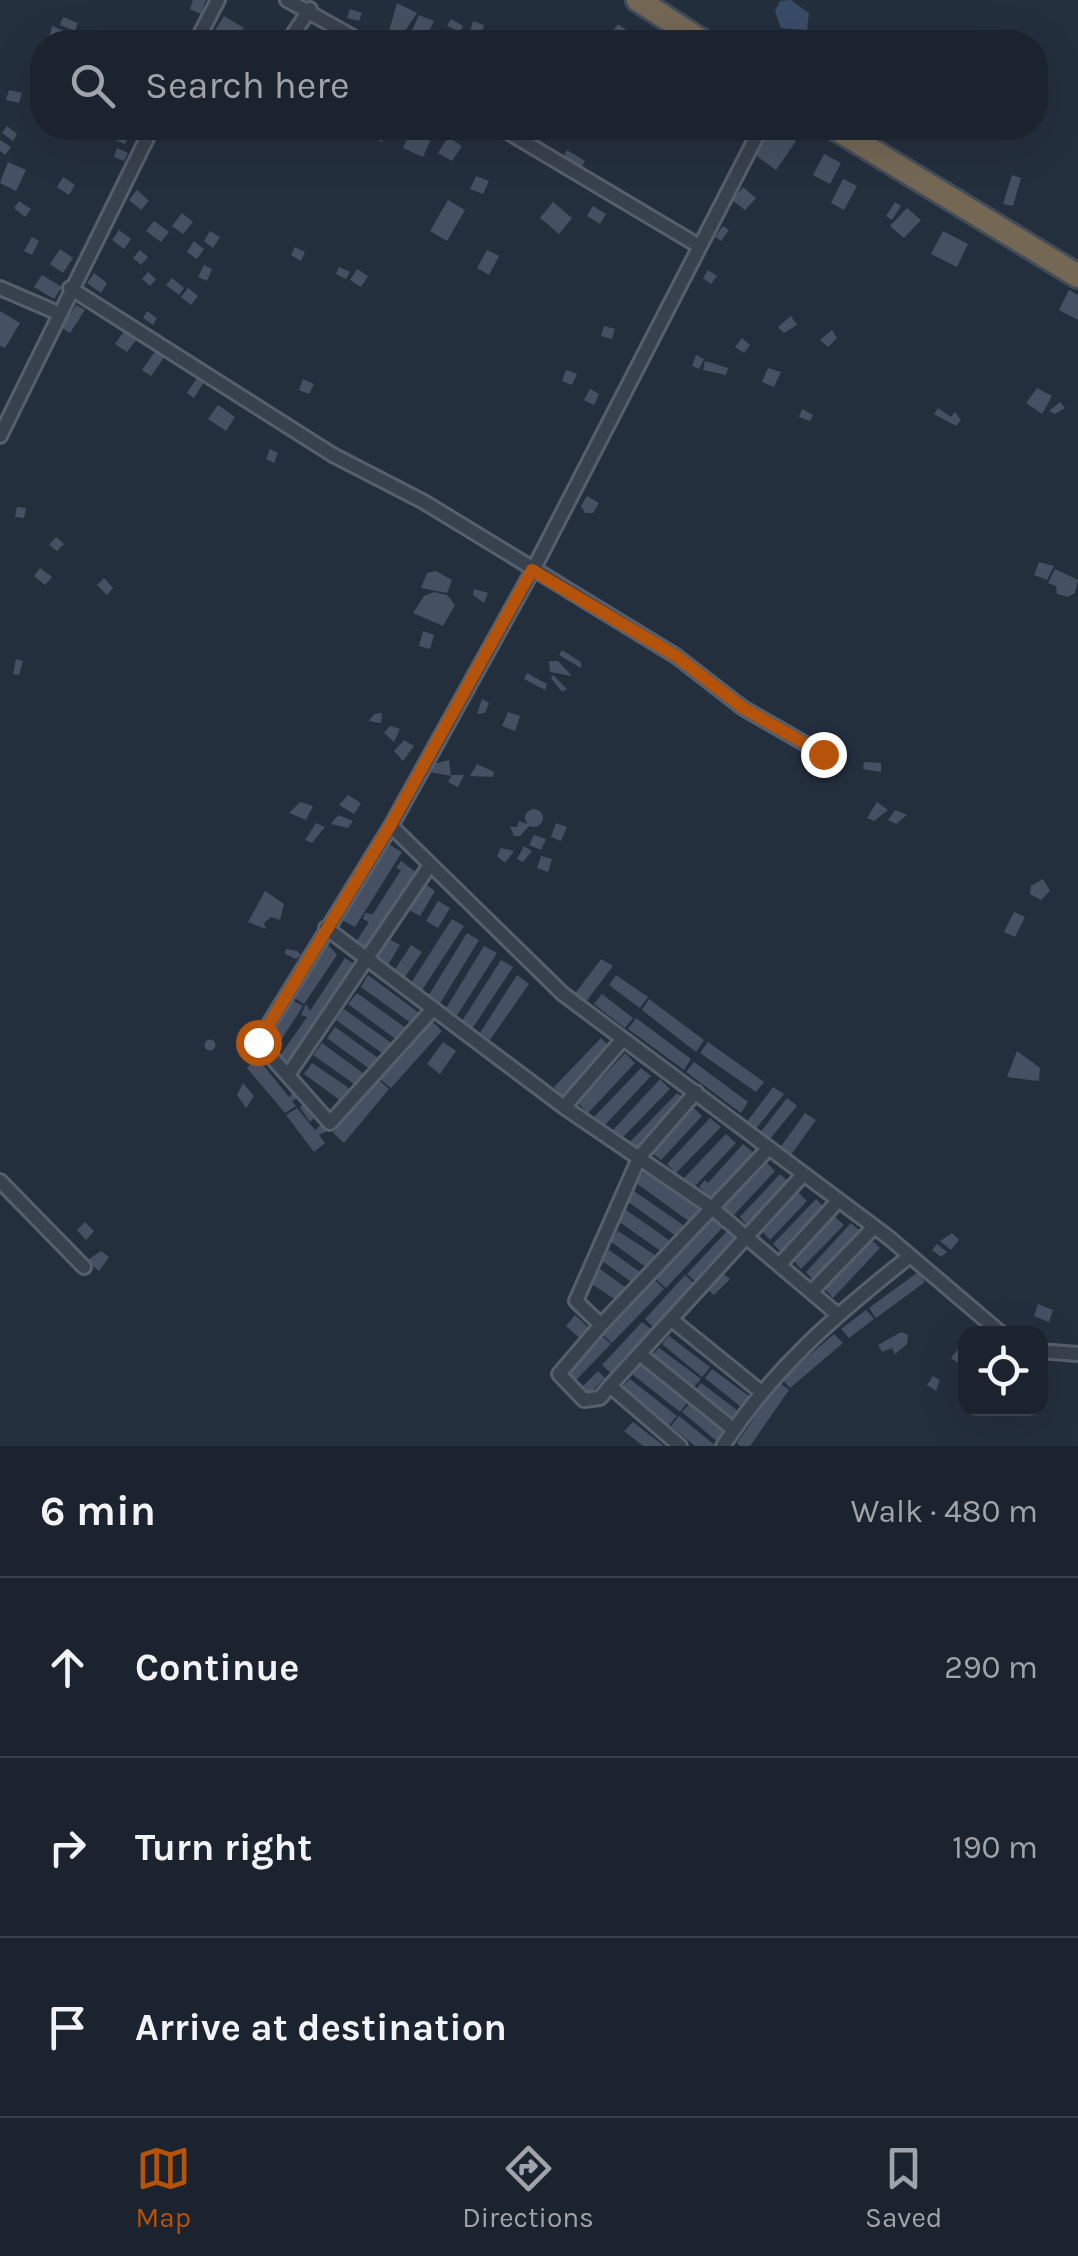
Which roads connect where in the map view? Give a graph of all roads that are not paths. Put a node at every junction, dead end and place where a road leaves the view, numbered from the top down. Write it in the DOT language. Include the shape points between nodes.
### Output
graph roads {
  1 [pos="218,0"];
  2 [pos="287,0"];
  3 [pos="638,0"];
  4 [pos="310,9"];
  5 [pos="202,30"];
  6 [pos="296,30"];
  7 [pos="343,30"];
  8 [pos="684,30"];
  9 [pos="146,140"];
  10 [pos="521,140"];
  11 [pos="756,140"];
  12 [pos="855,140"];
  13 [pos="699,246"];
  14 [pos="1078,276"];
  15 [pos="0,288"];
  16 [pos="70,288"];
  17 [pos="58,313"];
  18 [pos="0,436"];
  19 [pos="532,570"];
  20 [pos="823,754"];
  21 [pos="390,826"];
  22 [pos="430,865"];
  23 [pos="326,928"];
  24 [pos="366,958"];
  25 [pos="433,1009"];
  26 [pos="623,1039"];
  27 [pos="288,1075"];
  28 [pos="696,1092"];
  29 [pos="564,1107"];
  30 [pos="768,1149"];
  31 [pos="640,1156"];
  32 [pos="802,1176"];
  33 [pos="0,1181"];
  34 [pos="838,1201"];
  35 [pos="712,1208"];
  36 [pos="874,1227"];
  37 [pos="750,1236"];
  38 [pos="910,1256"];
  39 [pos="781,1264"];
  40 [pos="84,1267"];
  41 [pos="812,1291"];
  42 [pos="837,1314"];
  43 [pos="672,1320"];
  44 [pos="601,1325"];
  45 [pos="993,1326"];
  46 [pos="1048,1352"];
  47 [pos="1078,1353"];
  48 [pos="640,1354"];
  49 [pos="610,1386"];
  50 [pos="760,1391"];
  51 [pos="734,1429"];
  52 [pos="680,1446"];
  53 [pos="723,1446"];
  1 -- 5 [label="street"];
  2 -- 4 [label="street"];
  3 -- 8 [label="highway"];
  4 -- 6 [label="street"];
  4 -- 7 [label="street"];
  9 -- 16 [label="street"];
  10 -- 13 [label="street"];
  11 -- 13 [label="street"];
  12 -- 14 [label="highway"];
  13 -- 19 [label="street"];
  15 -- 17 [label="street"];
  16 -- 17 [label="street"];
  16 -- 19 [label="street" via="333,455"];
  17 -- 18 [label="street"];
  19 -- 20 [label="street"];
  19 -- 21 [label="street"];
  21 -- 22 [label="street"];
  21 -- 23 [label="street"];
  22 -- 24 [label="street"];
  22 -- 26 [label="street" via="541,975"];
  23 -- 24 [label="street"];
  23 -- 27 [label="street" via="258,1042"];
  24 -- 25 [label="street"];
  24 -- 27 [label="street"];
  25 -- 27 [label="street" via="330,1123"];
  25 -- 29 [label="street"];
  26 -- 28 [label="street"];
  26 -- 29 [label="street"];
  28 -- 30 [label="street"];
  28 -- 31 [label="street"];
  29 -- 31 [label="street"];
  30 -- 32 [label="street"];
  30 -- 35 [label="street"];
  31 -- 35 [label="street"];
  31 -- 44 [label="street" via="576,1301"];
  32 -- 34 [label="street"];
  32 -- 37 [label="street"];
  33 -- 40 [label="street"];
  34 -- 36 [label="street"];
  34 -- 39 [label="street"];
  35 -- 37 [label="street"];
  35 -- 44 [label="street"];
  36 -- 38 [label="street"];
  36 -- 41 [label="street"];
  37 -- 39 [label="street"];
  37 -- 43 [label="street"];
  38 -- 42 [label="street"];
  38 -- 45 [label="street"];
  39 -- 41 [label="street"];
  41 -- 42 [label="street"];
  42 -- 50 [label="street"];
  43 -- 48 [label="street"];
  43 -- 50 [label="street"];
  44 -- 49 [label="street" via="559,1374 584,1400 600,1398"];
  46 -- 47 [label="street"];
  48 -- 49 [label="street"];
  48 -- 51 [label="street"];
  49 -- 52 [label="street"];
  50 -- 51 [label="street"];
  51 -- 53 [label="street"];
}
